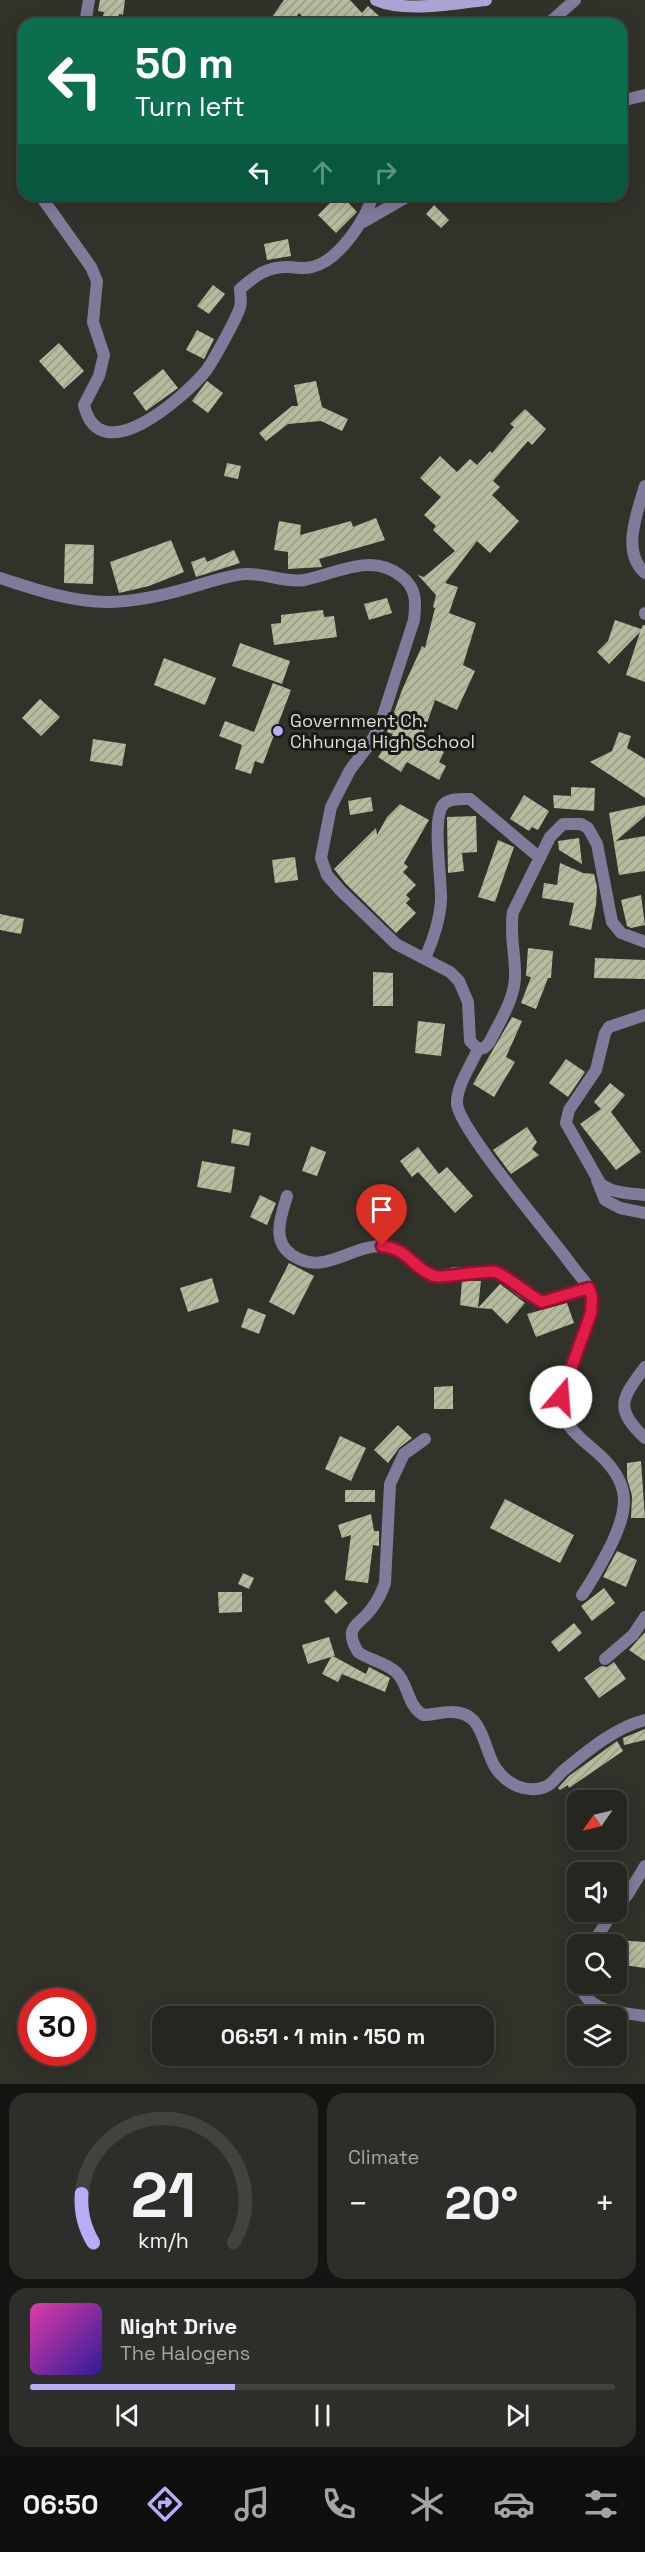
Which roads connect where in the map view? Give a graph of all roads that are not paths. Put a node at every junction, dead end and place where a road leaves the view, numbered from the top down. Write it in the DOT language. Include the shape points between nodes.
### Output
graph roads {
  1 [pos="89,0"];
  2 [pos="376,0"];
  3 [pos="486,0"];
  4 [pos="575,0"];
  5 [pos="86,18"];
  6 [pos="555,18"];
  7 [pos="645,95"];
  8 [pos="627,100"];
  9 [pos="44,201"];
  10 [pos="371,201"];
  11 [pos="399,201"];
  12 [pos="359,224"];
  13 [pos="645,486"];
  14 [pos="645,573"];
  15 [pos="0,578"];
  16 [pos="540,858"];
  17 [pos="645,942"];
  18 [pos="424,958"];
  19 [pos="645,1015"];
  20 [pos="478,1049"];
  21 [pos="595,1176"];
  22 [pos="645,1195"];
  23 [pos="287,1196"];
  24 [pos="645,1213"];
  25 [pos="589,1288"];
  26 [pos="645,1367"];
  27 [pos="645,1438"];
  28 [pos="425,1439"];
  29 [pos="582,1595"];
  30 [pos="645,1617"];
  31 [pos="605,1659"];
  32 [pos="645,1720"];
  33 [pos="645,1866"];
  34 [pos="627,1895"];
  35 [pos="583,1994"];
  36 [pos="645,2016"];
  1 -- 5 [label="street"];
  2 -- 3 [label="street" via="404,7"];
  4 -- 6 [label="street"];
  7 -- 8 [label="street"];
  9 -- 12 [label="street" via="98,281 93,322 104,355 99,376 84,405 94,425 106,432 119,433 140,426 164,410 207,370 240,306 240,289 267,269 318,266 349,240"];
  10 -- 12 [label="street"];
  11 -- 12 [label="street"];
  13 -- 14 [label="street" via="632,546 635,563"];
  15 -- 18 [label="street" via="61,596 106,602 176,592 246,574 291,581 366,565 395,571 408,581 416,604 409,640 380,725 331,807 321,858 327,874 364,913 396,944"];
  16 -- 17 [label="street" via="550,837 563,824 571,822 588,828 600,854 612,922 621,933"];
  16 -- 18 [label="street" via="470,799 443,805 439,815 438,858 441,902 434,937"];
  16 -- 20 [label="street" via="513,912 514,988 489,1043"];
  18 -- 20 [label="street" via="459,981 468,1002 470,1041"];
  19 -- 21 [label="street" via="609,1027 596,1070 566,1115 570,1132"];
  20 -- 25 [label="street" via="461,1086 457,1103 461,1117"];
  21 -- 22 [label="street" via="608,1189"];
  21 -- 24 [label="street" via="605,1200"];
  23 -- 25 [label="street" via="280,1220 281,1243 290,1253 310,1263 382,1246 397,1248 420,1269 437,1277 497,1272 542,1302"];
  25 -- 29 [label="street" via="591,1313 561,1397 561,1410 570,1429 619,1478 626,1505 620,1528"];
  26 -- 27 [label="street" via="628,1390 623,1407 628,1420"];
  28 -- 32 [label="street" via="404,1454 390,1484 385,1582 371,1611 356,1622 352,1634 358,1652 395,1671 412,1706 423,1715 452,1712 475,1720 497,1770 518,1787 548,1785 612,1733"];
  30 -- 31 [label="street" via="633,1635"];
  33 -- 34 [label="street"];
  35 -- 36 [label="street" via="602,2009"];
}
